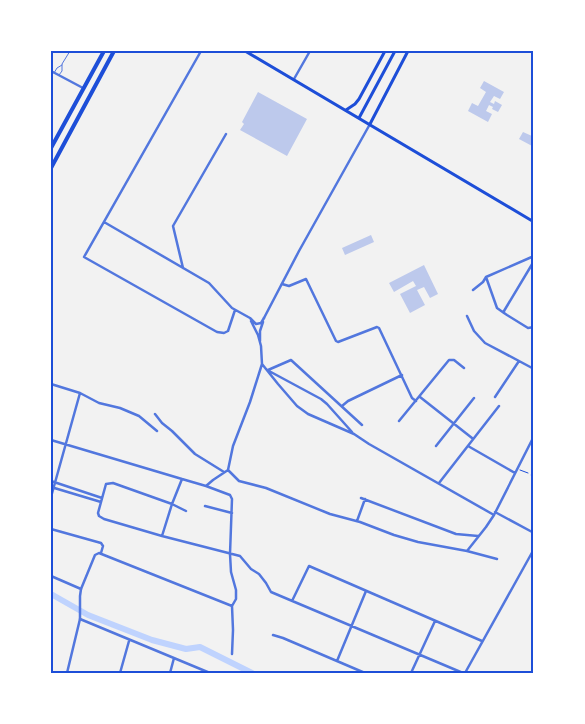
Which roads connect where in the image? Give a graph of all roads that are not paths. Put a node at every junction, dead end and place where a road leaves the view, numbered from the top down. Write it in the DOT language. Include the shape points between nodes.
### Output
graph roads {
  1 [pos="70,51"];
  2 [pos="104,51"];
  3 [pos="114,51"];
  4 [pos="201,51"];
  5 [pos="245,51"];
  6 [pos="310,51"];
  7 [pos="386,51"];
  8 [pos="395,51"];
  9 [pos="408,51"];
  10 [pos="62,64"];
  11 [pos="53,72"];
  12 [pos="59,76"];
  13 [pos="294,79"];
  14 [pos="83,88"];
  15 [pos="346,110"];
  16 [pos="359,118"];
  17 [pos="370,124"];
  18 [pos="226,134"];
  19 [pos="51,148"];
  20 [pos="51,168"];
  21 [pos="104,222"];
  22 [pos="534,222"];
  23 [pos="534,256"];
  24 [pos="534,261"];
  25 [pos="183,268"];
  26 [pos="486,277"];
  27 [pos="282,284"];
  28 [pos="473,290"];
  29 [pos="235,310"];
  30 [pos="504,313"];
  31 [pos="467,316"];
  32 [pos="250,318"];
  33 [pos="264,318"];
  34 [pos="534,327"];
  35 [pos="261,346"];
  36 [pos="519,361"];
  37 [pos="262,364"];
  38 [pos="464,368"];
  39 [pos="534,369"];
  40 [pos="268,370"];
  41 [pos="402,375"];
  42 [pos="51,384"];
  43 [pos="80,392"];
  44 [pos="420,397"];
  45 [pos="495,397"];
  46 [pos="474,398"];
  47 [pos="416,402"];
  48 [pos="342,406"];
  49 [pos="499,406"];
  50 [pos="155,414"];
  51 [pos="399,421"];
  52 [pos="454,423"];
  53 [pos="362,425"];
  54 [pos="158,431"];
  55 [pos="354,434"];
  56 [pos="534,436"];
  57 [pos="472,438"];
  58 [pos="51,440"];
  59 [pos="66,444"];
  60 [pos="436,446"];
  61 [pos="468,446"];
  62 [pos="228,470"];
  63 [pos="224,472"];
  64 [pos="516,472"];
  65 [pos="182,480"];
  66 [pos="51,481"];
  67 [pos="55,483"];
  68 [pos="438,484"];
  69 [pos="206,486"];
  70 [pos="53,487"];
  71 [pos="51,497"];
  72 [pos="102,498"];
  73 [pos="101,502"];
  74 [pos="172,504"];
  75 [pos="205,506"];
  76 [pos="186,511"];
  77 [pos="232,513"];
  78 [pos="494,514"];
  79 [pos="357,521"];
  80 [pos="51,529"];
  81 [pos="534,532"];
  82 [pos="162,534"];
  83 [pos="479,536"];
  84 [pos="534,549"];
  85 [pos="467,551"];
  86 [pos="101,553"];
  87 [pos="230,554"];
  88 [pos="497,559"];
  89 [pos="51,576"];
  90 [pos="81,589"];
  91 [pos="366,592"];
  92 [pos="292,601"];
  93 [pos="232,606"];
  94 [pos="80,619"];
  95 [pos="435,621"];
  96 [pos="353,626"];
  97 [pos="273,635"];
  98 [pos="129,640"];
  99 [pos="482,641"];
  100 [pos="232,654"];
  101 [pos="420,654"];
  102 [pos="174,658"];
  103 [pos="338,661"];
  104 [pos="67,673"];
  105 [pos="120,673"];
  106 [pos="170,673"];
  107 [pos="210,673"];
  108 [pos="365,673"];
  109 [pos="411,673"];
  110 [pos="464,673"];
  1 -- 10 [label="lane"];
  2 -- 14 [label="highway"];
  3 -- 20 [label="highway"];
  4 -- 21 [label="street"];
  5 -- 13 [label="main road"];
  6 -- 13 [label="street"];
  7 -- 15 [label="main road" via="359,99"];
  8 -- 16 [label="main road"];
  9 -- 17 [label="main road"];
  10 -- 11 [label="lane"];
  10 -- 12 [label="lane"];
  11 -- 12 [label="street"];
  12 -- 14 [label="street"];
  13 -- 15 [label="main road"];
  14 -- 19 [label="highway"];
  15 -- 16 [label="main road"];
  16 -- 17 [label="main road"];
  17 -- 22 [label="main road"];
  17 -- 27 [label="street"];
  18 -- 25 [label="street" via="173,226"];
  21 -- 25 [label="street"];
  21 -- 29 [label="street" via="84,257 217,332 228,331"];
  23 -- 26 [label="street"];
  24 -- 30 [label="street"];
  25 -- 29 [label="street" via="209,283"];
  26 -- 28 [label="street"];
  26 -- 30 [label="street" via="497,308"];
  27 -- 33 [label="street"];
  27 -- 41 [label="street" via="290,286 306,279 336,342 379,328"];
  29 -- 32 [label="street"];
  30 -- 34 [label="street" via="528,328"];
  31 -- 36 [label="street" via="481,340"];
  32 -- 33 [label="street" via="256,324"];
  32 -- 35 [label="street"];
  33 -- 35 [label="street" via="260,331"];
  35 -- 37 [label="street"];
  36 -- 39 [label="street"];
  36 -- 45 [label="street"];
  37 -- 40 [label="street"];
  37 -- 62 [label="street" via="233,446"];
  38 -- 44 [label="street" via="450,360"];
  40 -- 48 [label="street" via="290,360"];
  40 -- 55 [label="street" via="322,399"];
  40 -- 55 [label="street" via="297,406"];
  41 -- 47 [label="street"];
  41 -- 48 [label="street" via="348,400"];
  42 -- 43 [label="street"];
  43 -- 54 [label="street" via="100,403 140,416"];
  43 -- 59 [label="street"];
  44 -- 47 [label="street"];
  44 -- 52 [label="street"];
  46 -- 52 [label="street"];
  47 -- 51 [label="street"];
  48 -- 53 [label="street"];
  49 -- 57 [label="street"];
  50 -- 63 [label="street" via="195,454"];
  52 -- 57 [label="street"];
  52 -- 60 [label="street"];
  55 -- 68 [label="street"];
  56 -- 64 [label="street"];
  57 -- 61 [label="street"];
  58 -- 59 [label="street"];
  59 -- 65 [label="street"];
  59 -- 67 [label="street"];
  61 -- 64 [label="street"];
  61 -- 68 [label="street"];
  62 -- 63 [label="street"];
  62 -- 79 [label="street" via="238,482 266,488 330,514"];
  63 -- 69 [label="street"];
  64 -- 78 [label="street"];
  65 -- 69 [label="street"];
  65 -- 74 [label="street"];
  66 -- 67 [label="street"];
  67 -- 70 [label="street"];
  67 -- 72 [label="street"];
  68 -- 78 [label="street"];
  69 -- 77 [label="street" via="232,497"];
  70 -- 71 [label="street"];
  70 -- 73 [label="street"];
  72 -- 73 [label="street"];
  72 -- 74 [label="street" via="105,486 112,483"];
  73 -- 82 [label="street" via="100,517"];
  74 -- 76 [label="street"];
  74 -- 82 [label="street"];
  75 -- 77 [label="street"];
  77 -- 87 [label="street"];
  78 -- 81 [label="street"];
  78 -- 83 [label="street"];
  79 -- 83 [label="street" via="363,498 456,534"];
  79 -- 85 [label="street" via="418,542"];
  80 -- 86 [label="street" via="100,542 103,547"];
  82 -- 87 [label="street"];
  83 -- 85 [label="street"];
  84 -- 99 [label="street"];
  85 -- 88 [label="street"];
  86 -- 90 [label="street" via="95,555"];
  86 -- 93 [label="street"];
  87 -- 92 [label="street" via="240,556 259,574 270,592"];
  87 -- 93 [label="street" via="236,590"];
  89 -- 90 [label="street"];
  90 -- 94 [label="street"];
  91 -- 92 [label="street" via="308,566"];
  91 -- 95 [label="street"];
  91 -- 96 [label="street"];
  92 -- 96 [label="street"];
  93 -- 100 [label="street"];
  94 -- 98 [label="street"];
  94 -- 104 [label="street"];
  95 -- 99 [label="street"];
  95 -- 101 [label="street"];
  96 -- 101 [label="street"];
  96 -- 103 [label="street"];
  97 -- 103 [label="street"];
  98 -- 102 [label="street"];
  98 -- 105 [label="street"];
  99 -- 110 [label="street"];
  101 -- 109 [label="street"];
  101 -- 110 [label="street"];
  102 -- 106 [label="street"];
  102 -- 107 [label="street"];
  103 -- 108 [label="street"];
}
